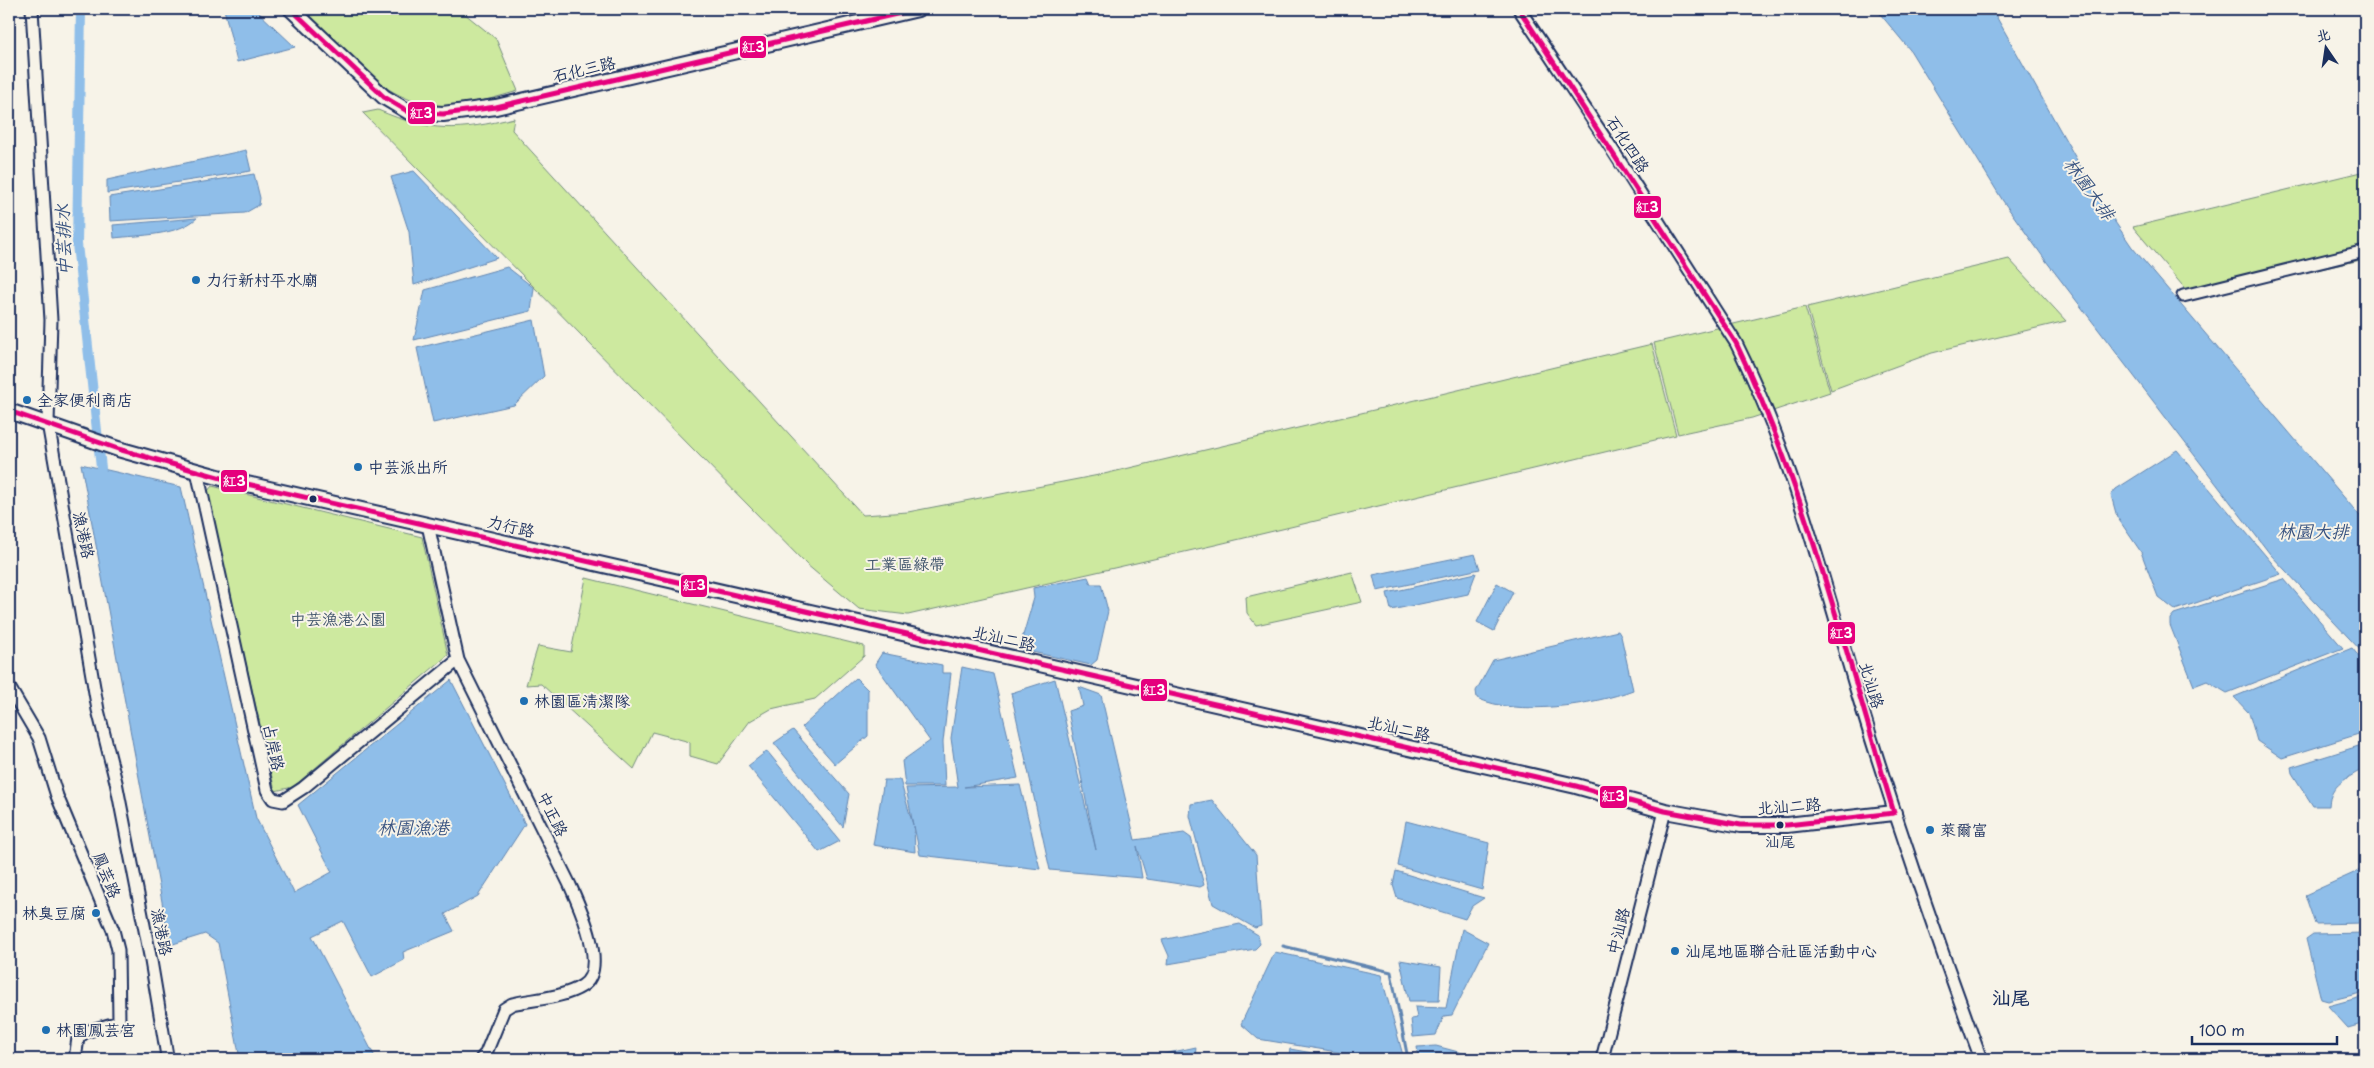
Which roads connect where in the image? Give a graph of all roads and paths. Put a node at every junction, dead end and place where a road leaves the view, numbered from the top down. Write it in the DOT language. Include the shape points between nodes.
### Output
graph roads {
  1 [pos="32,9"];
  2 [pos="291,9"];
  3 [pos="918,9"];
  4 [pos="1518,9"];
  5 [pos="2365,252"];
  6 [pos="2183,296"];
  7 [pos="1723,324"];
  8 [pos="9,411"];
  9 [pos="48,423"];
  10 [pos="197,471"];
  11 [pos="428,525"];
  12 [pos="898,632"];
  13 [pos="458,660"];
  14 [pos="9,687"];
  15 [pos="1665,811"];
  16 [pos="1894,813"];
  17 [pos="485,1057"];
  18 [pos="75,1059"];
  19 [pos="164,1059"];
  20 [pos="1602,1059"];
  21 [pos="1981,1059"];
  1 -- 9 [label="street, 漁港路" via="51,320"];
  2 -- 3 [label="street, 石化三路" via="384,97 409,112 443,114 496,107"];
  4 -- 7 [label="street, 石化四路" via="1612,148"];
  5 -- 6 [label="street"];
  7 -- 16 [label="street, 北汕路" via="1751,374 1774,430 1811,538"];
  8 -- 9 [label="street, 力行路"];
  9 -- 10 [label="street, 力行路" via="118,449"];
  9 -- 19 [label="street, 漁港路" via="98,710 116,782 151,961 167,1056"];
  10 -- 11 [label="street, 力行路"];
  10 -- 13 [label="street, 占岸路" via="267,790 273,799 283,801 303,788"];
  11 -- 12 [label="street, 力行路"];
  11 -- 13 [label="street, 中正路"];
  12 -- 15 [label="street, 北汕二路" via="1576,786"];
  13 -- 17 [label="street, 中正路" via="569,882 583,914 593,953 592,971 585,985 573,991 512,1004 504,1009"];
  14 -- 18 [label="street, 鳳芸路" via="39,738 57,796 113,930 118,950 119,1022 85,1032 78,1038"];
  15 -- 16 [label="street, 北汕二路" via="1764,827"];
  15 -- 20 [label="street, 中汕路"];
  16 -- 21 [label="street, 北汕路"];
}
